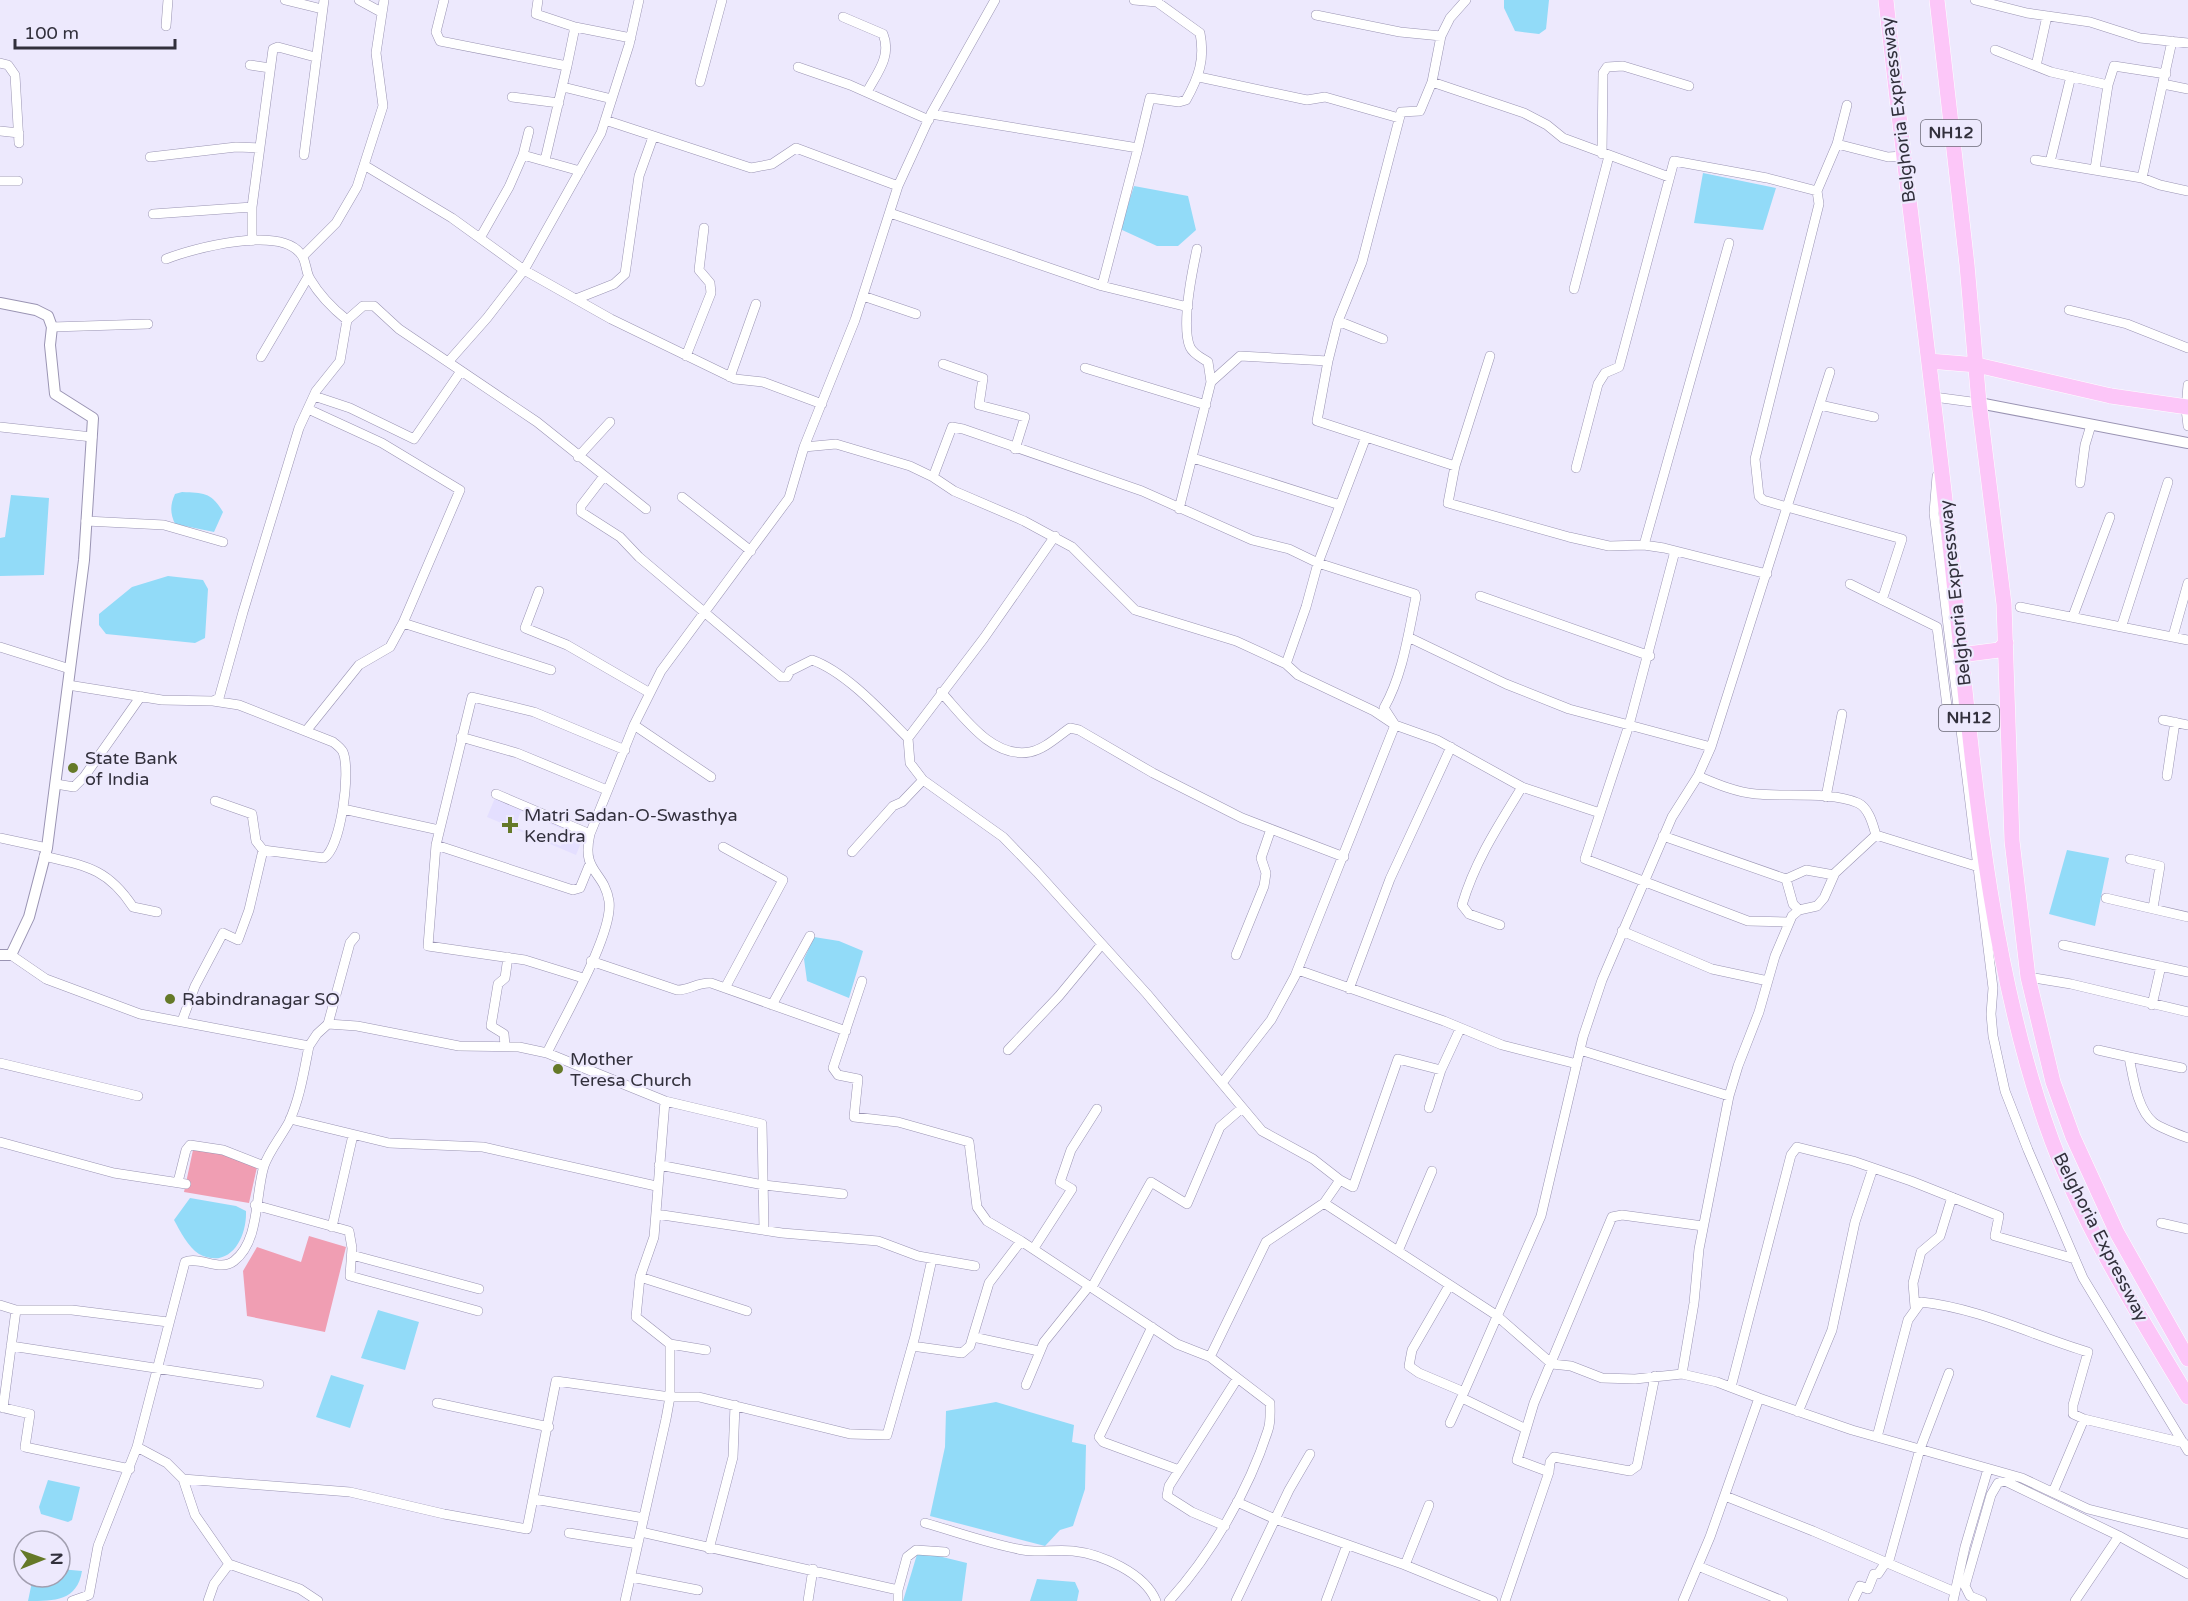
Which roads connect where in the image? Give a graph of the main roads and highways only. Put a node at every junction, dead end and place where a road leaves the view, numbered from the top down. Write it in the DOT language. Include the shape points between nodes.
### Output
graph roads {
  1 [pos="1886,0"];
  2 [pos="1937,0"];
  3 [pos="1929,361"];
  4 [pos="1977,364"];
  5 [pos="2188,407"];
  6 [pos="2006,643"];
  7 [pos="1962,651"];
  8 [pos="2188,1359"];
  9 [pos="2188,1397"];
  1 -- 3 [label="highway, Belghoria Expressway / NH12"];
  2 -- 4 [label="highway, Belghoria Expressway / NH12"];
  3 -- 4 [label="highway"];
  3 -- 7 [label="highway, Belghoria Expressway / NH12"];
  4 -- 5 [label="highway, bridge" via="2111,396"];
  4 -- 6 [label="highway, Belghoria Expressway / NH12"];
  6 -- 7 [label="highway" via="1999,650 1968,654"];
  6 -- 8 [label="highway, Belghoria Expressway / NH12" via="2012,841 2028,976 2053,1082 2073,1137 2117,1233"];
  7 -- 9 [label="highway, Belghoria Expressway / NH12" via="1982,868 2019,1032 2052,1142 2102,1249"];
}
